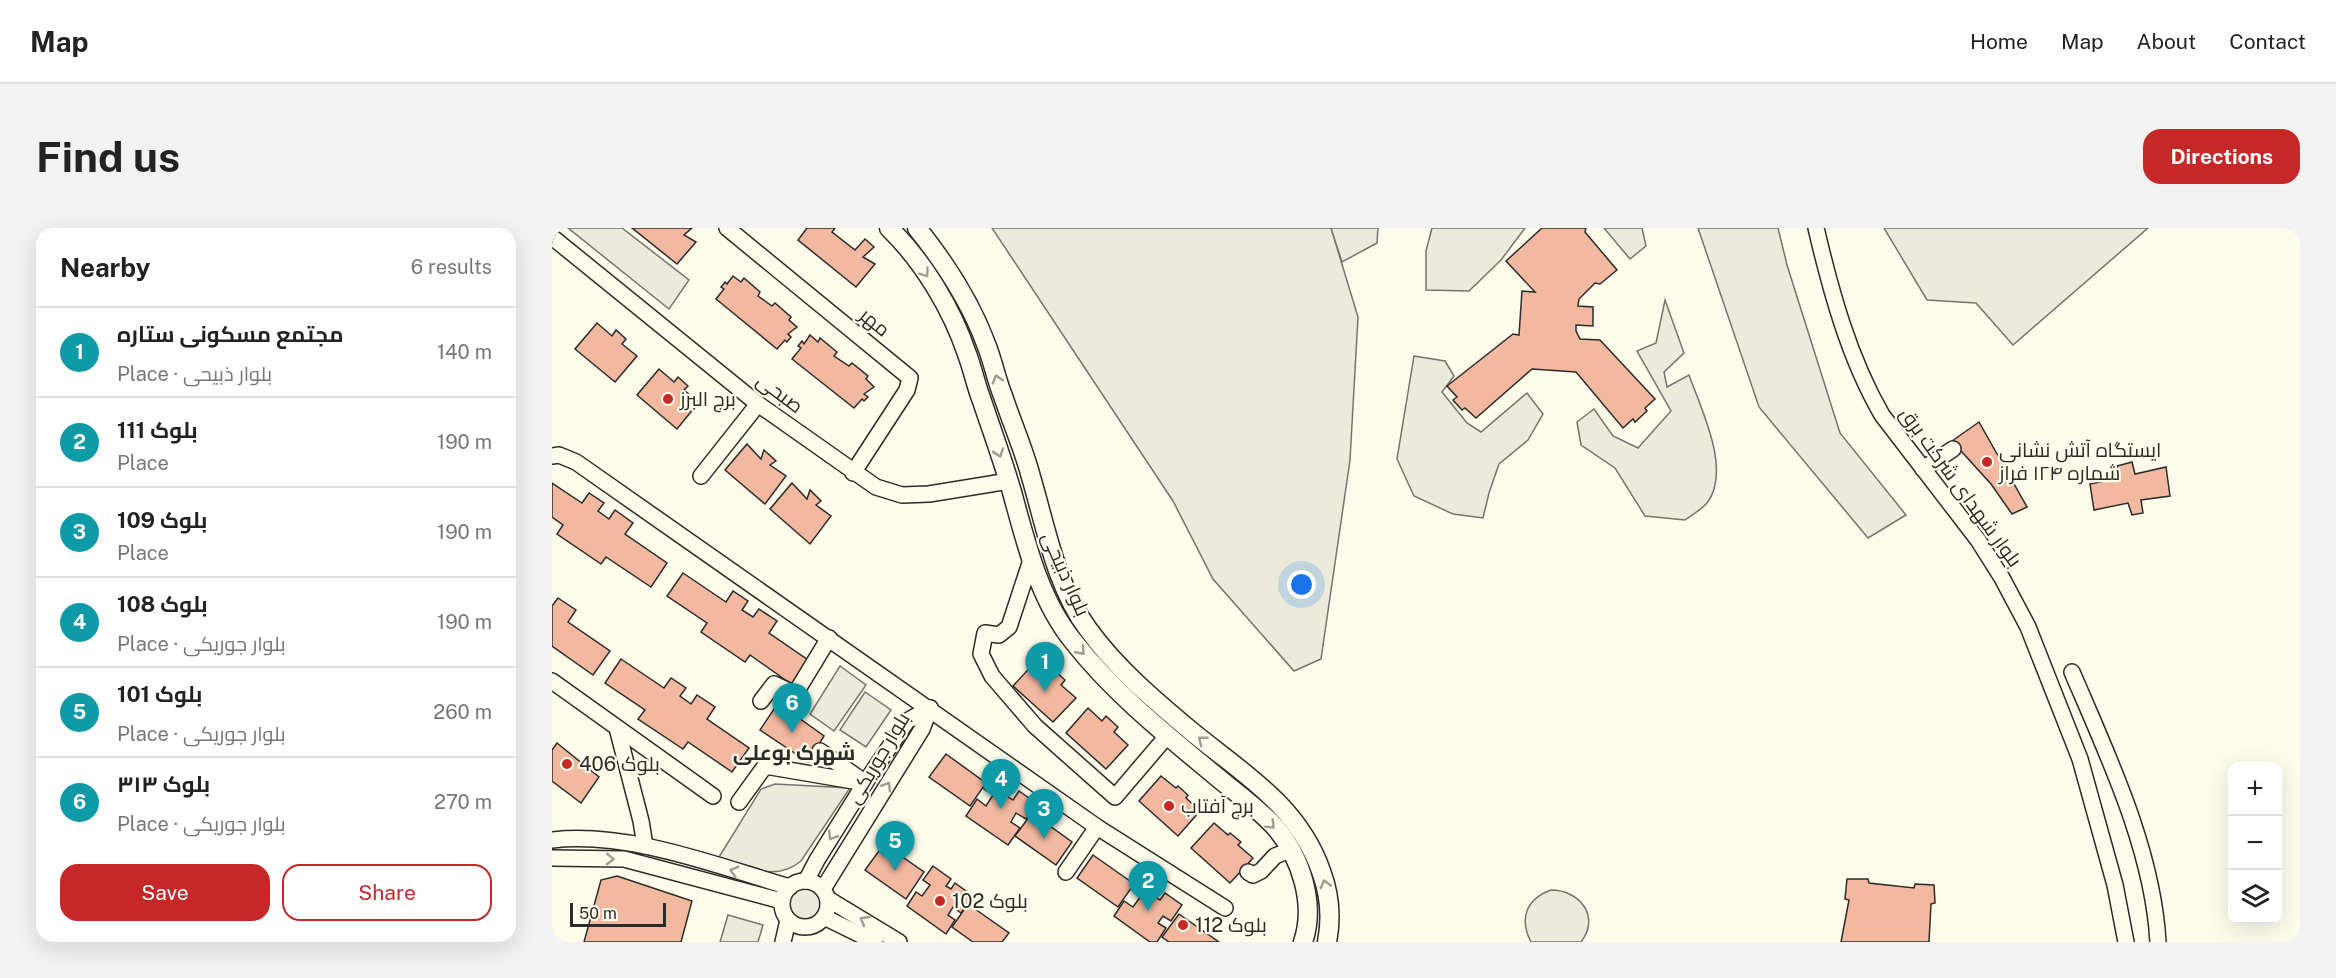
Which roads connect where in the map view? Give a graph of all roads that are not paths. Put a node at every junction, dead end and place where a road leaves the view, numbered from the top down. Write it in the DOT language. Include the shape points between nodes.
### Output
graph roads {
  1 [pos="728,228"];
  2 [pos="889,228"];
  3 [pos="917,228"];
  4 [pos="1816,228"];
  5 [pos="554,240"];
  6 [pos="758,405"];
  7 [pos="1953,449"];
  8 [pos="552,456"];
  9 [pos="1923,469"];
  10 [pos="853,472"];
  11 [pos="1031,475"];
  12 [pos="701,476"];
  13 [pos="1009,481"];
  14 [pos="1031,560"];
  15 [pos="829,638"];
  16 [pos="2072,672"];
  17 [pos="552,681"];
  18 [pos="761,701"];
  19 [pos="930,708"];
  20 [pos="617,728"];
  21 [pos="1167,735"];
  22 [pos="820,751"];
  23 [pos="865,783"];
  24 [pos="713,796"];
  25 [pos="739,802"];
  26 [pos="1098,827"];
  27 [pos="552,840"];
  28 [pos="645,846"];
  29 [pos="1290,850"];
  30 [pos="552,858"];
  31 [pos="1066,872"];
  32 [pos="1248,872"];
  33 [pos="806,881"];
  34 [pos="790,887"];
  35 [pos="825,894"];
  36 [pos="782,902"];
  37 [pos="1225,908"];
  38 [pos="824,917"];
  39 [pos="788,920"];
  40 [pos="805,935"];
  41 [pos="783,942"];
  42 [pos="875,942"];
  43 [pos="899,942"];
  44 [pos="1303,942"];
  45 [pos="1327,942"];
  46 [pos="2126,942"];
  47 [pos="2158,942"];
  1 -- 10 [label="street, مهر" via="910,378"];
  2 -- 13 [label="main road, بلوار ذبیحی, one-way" via="929,277 950,314 967,352"];
  11 -- 3 [label="main road, بلوار ذبیحی, one-way" via="969,304 946,265"];
  4 -- 9 [label="street, بلوار شهدای شرکت برق" via="1830,288 1870,394"];
  5 -- 6 [label="street, صبحی"];
  6 -- 10 [label="street, صبحی"];
  6 -- 12 [label="street"];
  7 -- 9 [label="street"];
  8 -- 15 [label="street" via="576,462"];
  9 -- 46 [label="street, بلوار شهدای شرکت برق" via="1978,540 2028,627 2080,759"];
  10 -- 13 [label="street, صبحی" via="876,487 902,495"];
  11 -- 13 [label="main road"];
  45 -- 11 [label="main road, بلوار ذبیحی, one-way" via="1330,908 1313,849 1292,816 1120,668 1087,628 1068,594 1053,554"];
  13 -- 14 [label="main road, بلوار ذبیحی"];
  14 -- 21 [label="main road, بلوار ذبیحی, one-way" via="1052,608 1072,640 1105,678"];
  14 -- 21 [label="street" via="1009,627 999,635 985,633 981,654 992,676 1035,726 1115,797"];
  15 -- 18 [label="street" via="795,694 774,684"];
  15 -- 19 [label="street"];
  16 -- 47 [label="street" via="2137,837 2149,879"];
  17 -- 20 [label="street"];
  19 -- 23 [label="street, بلوار جوریکی" via="907,721"];
  19 -- 26 [label="street"];
  35 -- 19 [label="street, بلوار جوریکی, one-way" via="922,729"];
  20 -- 24 [label="street"];
  20 -- 28 [label="street"];
  21 -- 29 [label="main road, بلوار ذبیحی, one-way" via="1276,828"];
  22 -- 23 [label="street"];
  23 -- 25 [label="street" via="765,766"];
  23 -- 33 [label="street, بلوار جوریکی, one-way"];
  26 -- 31 [label="street"];
  26 -- 37 [label="street"];
  27 -- 28 [label="street" via="614,840"];
  34 -- 28 [label="street, one-way"];
  29 -- 32 [label="street" via="1275,856 1261,871 1253,875"];
  29 -- 44 [label="main road, بلوار ذبیحی" via="1307,893 1308,928"];
  30 -- 36 [label="street, one-way" via="624,859"];
  33 -- 34 [label="street"];
  33 -- 35 [label="street" via="818,885"];
  34 -- 36 [label="street"];
  35 -- 38 [label="street" via="828,906"];
  43 -- 35 [label="street, one-way"];
  36 -- 39 [label="street"];
  38 -- 40 [label="street"];
  38 -- 42 [label="street"];
  39 -- 40 [label="street"];
  39 -- 41 [label="street"];
}
